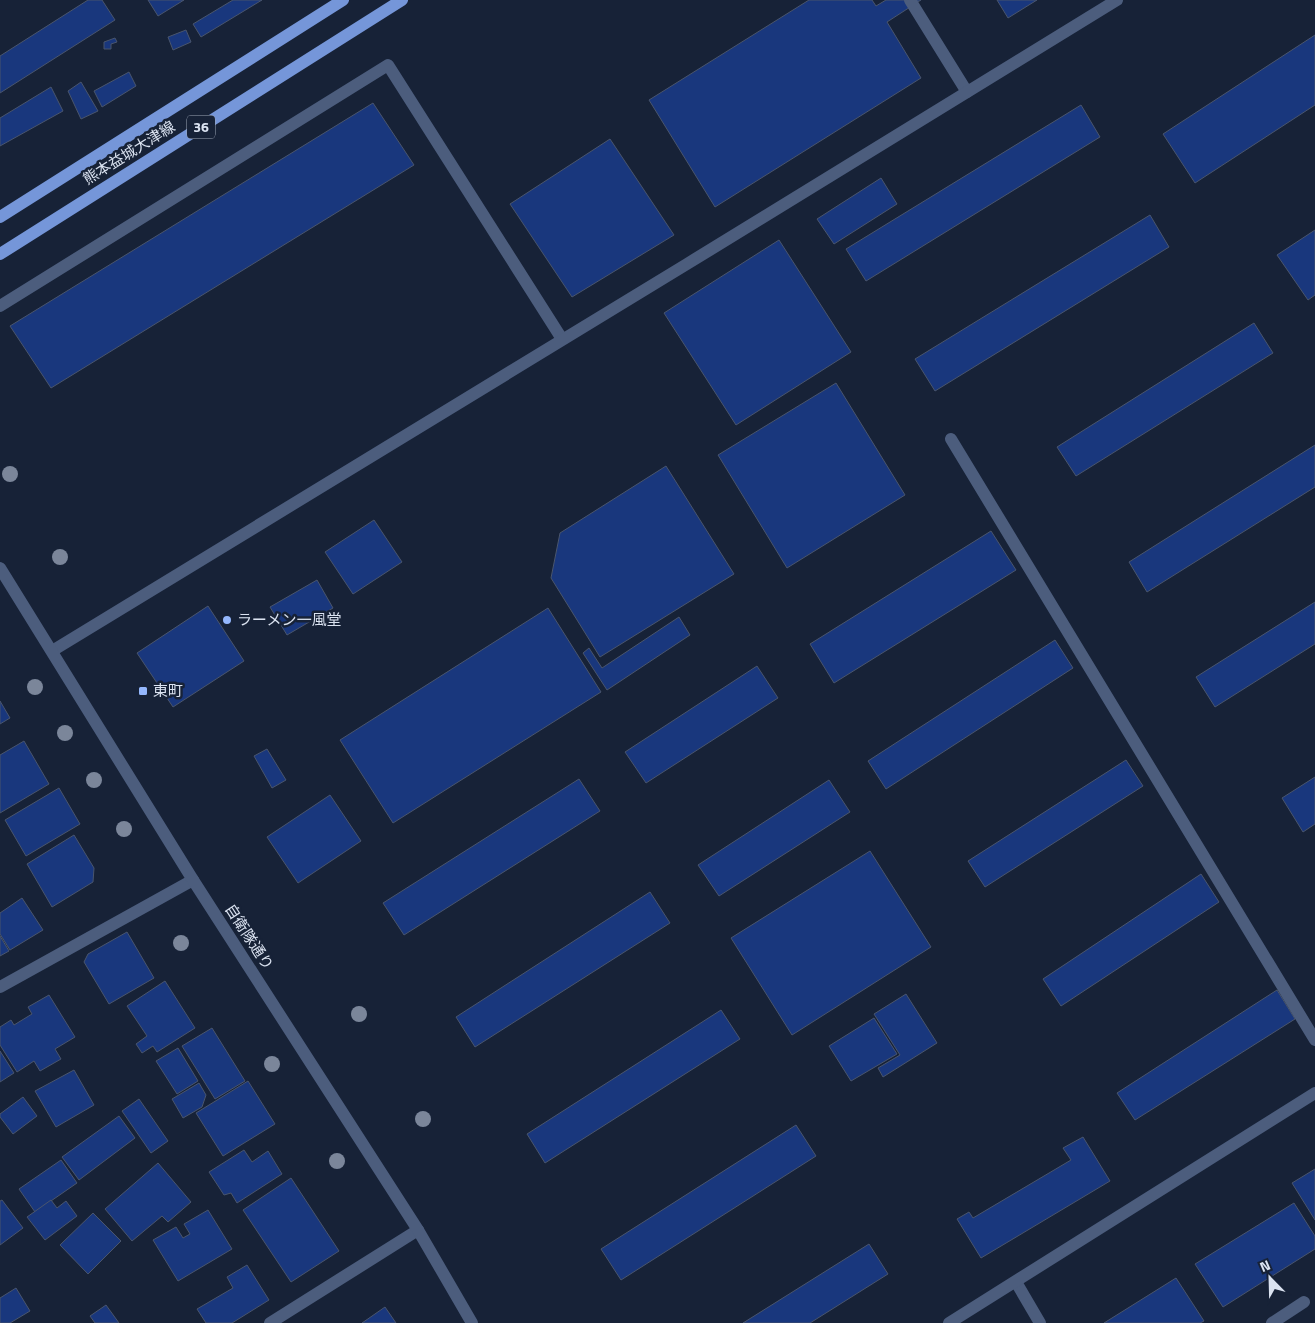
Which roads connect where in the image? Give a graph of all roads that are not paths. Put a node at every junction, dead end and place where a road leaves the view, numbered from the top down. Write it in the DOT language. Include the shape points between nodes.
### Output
graph roads {
  1 [pos="343,0"];
  2 [pos="402,0"];
  3 [pos="910,0"];
  4 [pos="1117,0"];
  5 [pos="967,92"];
  6 [pos="0,217"];
  7 [pos="0,254"];
  8 [pos="0,306"];
  9 [pos="562,340"];
  10 [pos="951,439"];
  11 [pos="0,568"];
  12 [pos="52,651"];
  13 [pos="193,880"];
  14 [pos="0,988"];
  15 [pos="1315,1040"];
  16 [pos="1315,1093"];
  17 [pos="418,1230"];
  18 [pos="1016,1282"];
  19 [pos="1304,1302"];
  20 [pos="287,1319"];
  21 [pos="270,1323"];
  22 [pos="472,1323"];
  23 [pos="950,1323"];
  24 [pos="1040,1323"];
  25 [pos="1272,1323"];
  1 -- 6 [label="main road, 熊本益城大津線 / 36"];
  2 -- 7 [label="main road, 熊本益城大津線 / 36"];
  3 -- 5 [label="street"];
  4 -- 5 [label="street"];
  5 -- 9 [label="street"];
  8 -- 9 [label="street" via="388,64"];
  9 -- 12 [label="street"];
  10 -- 15 [label="street"];
  11 -- 12 [label="street, 自衛隊通り"];
  12 -- 13 [label="street, 自衛隊通り"];
  13 -- 14 [label="street"];
  13 -- 17 [label="street, 自衛隊通り"];
  16 -- 18 [label="street"];
  17 -- 20 [label="street"];
  17 -- 22 [label="street, 自衛隊通り"];
  18 -- 23 [label="street"];
  18 -- 24 [label="street"];
  19 -- 25 [label="street"];
  20 -- 21 [label="street"];
}
